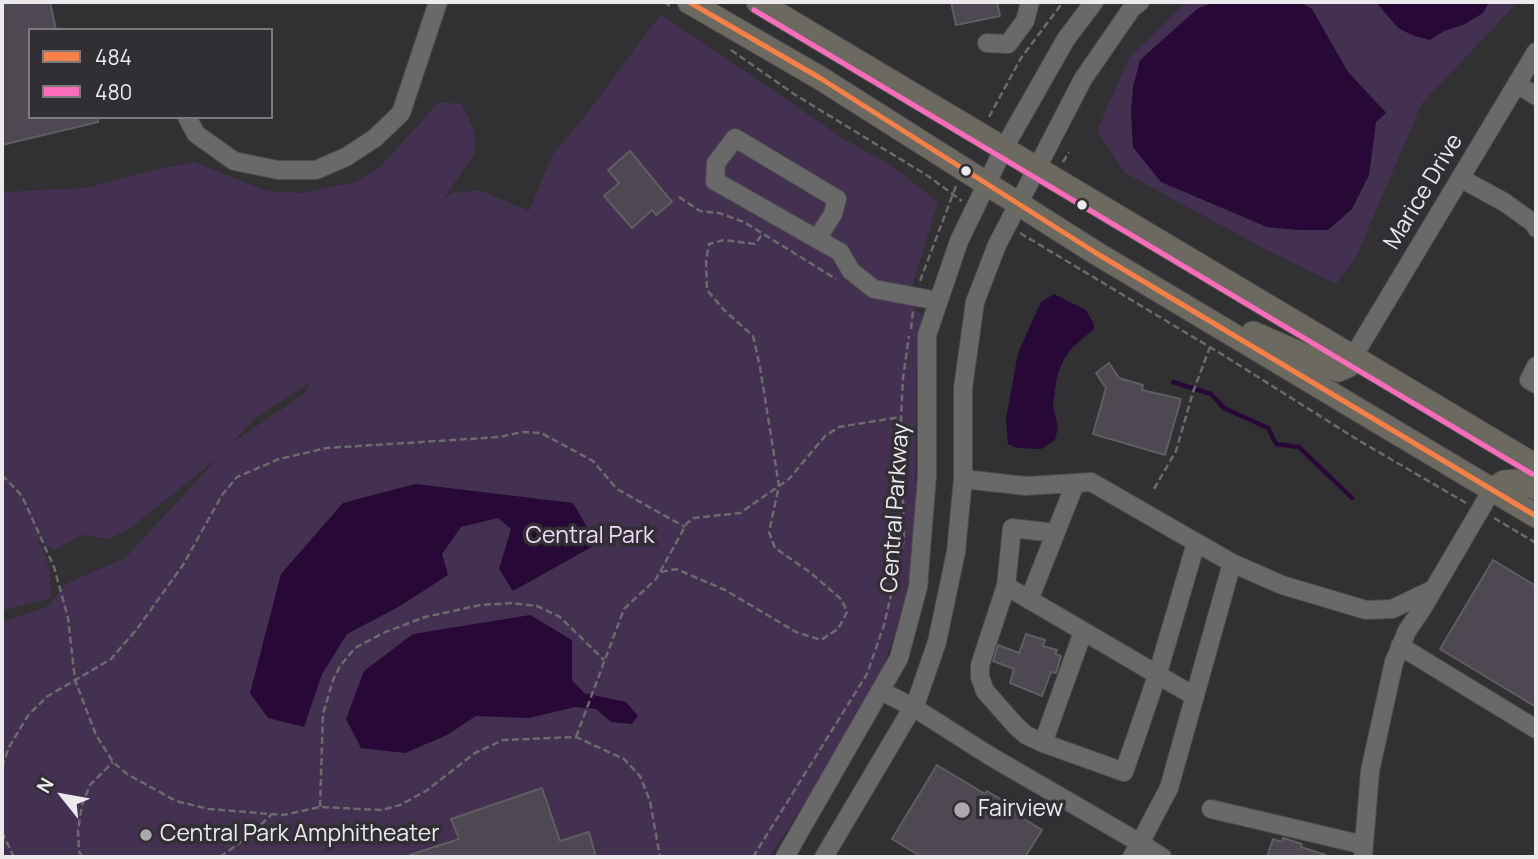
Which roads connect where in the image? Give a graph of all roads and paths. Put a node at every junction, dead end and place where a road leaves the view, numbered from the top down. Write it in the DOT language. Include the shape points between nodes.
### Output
graph roads {
  1 [pos="438,2"];
  2 [pos="664,2"];
  3 [pos="758,2"];
  4 [pos="1030,2"];
  5 [pos="1063,2"];
  6 [pos="1094,2"];
  7 [pos="1139,2"];
  8 [pos="682,6"];
  9 [pos="987,43"];
  10 [pos="726,46"];
  11 [pos="1536,52"];
  12 [pos="1517,84"];
  13 [pos="1536,96"];
  14 [pos="188,119"];
  15 [pos="981,134"];
  16 [pos="1004,148"];
  17 [pos="1037,168"];
  18 [pos="1460,178"];
  19 [pos="986,183"];
  20 [pos="951,195"];
  21 [pos="680,197"];
  22 [pos="1019,204"];
  23 [pos="974,207"];
  24 [pos="1008,226"];
  25 [pos="1536,228"];
  26 [pos="763,233"];
  27 [pos="817,239"];
  28 [pos="845,284"];
  29 [pos="938,301"];
  30 [pos="914,305"];
  31 [pos="902,311"];
  32 [pos="1204,317"];
  33 [pos="1210,347"];
  34 [pos="1353,357"];
  35 [pos="1536,366"];
  36 [pos="1536,384"];
  37 [pos="901,417"];
  38 [pos="1536,466"];
  39 [pos="2,475"];
  40 [pos="963,479"];
  41 [pos="1075,484"];
  42 [pos="779,486"];
  43 [pos="1536,488"];
  44 [pos="1154,489"];
  45 [pos="1492,490"];
  46 [pos="1479,510"];
  47 [pos="1536,516"];
  48 [pos="685,527"];
  49 [pos="1055,533"];
  50 [pos="1196,543"];
  51 [pos="1536,543"];
  52 [pos="1232,564"];
  53 [pos="661,572"];
  54 [pos="1006,586"];
  55 [pos="1432,590"];
  56 [pos="1029,600"];
  57 [pos="1083,632"];
  58 [pos="1400,646"];
  59 [pos="604,660"];
  60 [pos="1157,676"];
  61 [pos="75,680"];
  62 [pos="881,691"];
  63 [pos="1195,696"];
  64 [pos="913,707"];
  65 [pos="1536,729"];
  66 [pos="576,737"];
  67 [pos="1043,743"];
  68 [pos="113,762"];
  69 [pos="2,767"];
  70 [pos="320,807"];
  71 [pos="1211,809"];
  72 [pos="272,814"];
  73 [pos="2,832"];
  74 [pos="1136,850"];
  75 [pos="1363,851"];
  76 [pos="14,857"];
  77 [pos="82,857"];
  78 [pos="220,857"];
  79 [pos="660,857"];
  80 [pos="753,857"];
  81 [pos="785,857"];
  82 [pos="824,857"];
  83 [pos="1163,857"];
  1 -- 14 [label="street" via="401,113 346,157 316,170 278,170 234,160 196,134"];
  2 -- 8 [label="path"];
  3 -- 15 [label="main road"];
  4 -- 9 [label="street" via="1025,21 1008,44"];
  5 -- 15 [label="path" via="1021,58"];
  6 -- 16 [label="street, Central Parkway" via="1066,39"];
  7 -- 17 [label="street" via="1083,79"];
  8 -- 19 [label="main road" via="820,78"];
  10 -- 20 [label="path"];
  11 -- 12 [label="street, Marice Drive"];
  12 -- 13 [label="street"];
  12 -- 18 [label="street, Marice Drive"];
  15 -- 16 [label="main road"];
  16 -- 17 [label="main road"];
  16 -- 19 [label="street, Central Parkway"];
  17 -- 22 [label="street"];
  17 -- 34 [label="main road"];
  18 -- 25 [label="street" via="1504,202"];
  18 -- 34 [label="street, Marice Drive"];
  19 -- 22 [label="main road"];
  19 -- 23 [label="street, Central Parkway"];
  20 -- 23 [label="path"];
  20 -- 30 [label="path"];
  21 -- 26 [label="path" via="700,211 719,213"];
  22 -- 24 [label="street"];
  22 -- 32 [label="main road"];
  23 -- 29 [label="street, Central Parkway"];
  24 -- 33 [label="path"];
  24 -- 40 [label="street" via="975,302 963,388"];
  26 -- 28 [label="path"];
  26 -- 42 [label="path" via="755,244 724,240 709,244 707,290 753,336"];
  27 -- 27 [label="street" via="837,199 734,138 716,163 715,181"];
  27 -- 30 [label="street" via="840,252 851,271 874,289"];
  29 -- 30 [label="street"];
  29 -- 62 [label="street, Central Parkway" via="927,335 927,476 918,587 899,658"];
  30 -- 31 [label="path"];
  30 -- 37 [label="path" via="902,378"];
  32 -- 34 [label="main road" via="1338,370 1348,366"];
  32 -- 45 [label="main road"];
  33 -- 44 [label="path" via="1176,451"];
  33 -- 46 [label="path"];
  34 -- 38 [label="main road"];
  35 -- 36 [label="street" via="1529,380"];
  37 -- 42 [label="path" via="839,427"];
  37 -- 80 [label="path" via="904,539 884,625 867,674"];
  39 -- 61 [label="path" via="22,496 54,567 68,618"];
  40 -- 41 [label="street" via="1026,486"];
  40 -- 64 [label="street" via="956,552 937,642"];
  41 -- 49 [label="street"];
  41 -- 50 [label="street" via="1091,482"];
  42 -- 48 [label="path" via="740,513 694,518"];
  42 -- 53 [label="path" via="769,532 775,548 842,600 846,612 838,629 821,640 796,632 724,590 676,569"];
  43 -- 45 [label="main road" via="1516,481"];
  45 -- 46 [label="street"];
  45 -- 47 [label="main road"];
  46 -- 51 [label="path"];
  46 -- 55 [label="street"];
  48 -- 53 [label="path"];
  48 -- 61 [label="path" via="617,489 593,461 541,433 327,448 279,459 237,477 137,629 111,659"];
  49 -- 54 [label="street" via="1012,528"];
  49 -- 56 [label="street"];
  50 -- 52 [label="street"];
  50 -- 60 [label="street"];
  52 -- 55 [label="street" via="1282,585 1366,610 1392,609"];
  52 -- 63 [label="street"];
  53 -- 59 [label="path" via="624,609"];
  54 -- 56 [label="street"];
  54 -- 67 [label="street" via="980,677 985,691 1016,726"];
  55 -- 58 [label="street"];
  56 -- 57 [label="street"];
  57 -- 60 [label="street"];
  57 -- 67 [label="street"];
  58 -- 65 [label="street"];
  58 -- 75 [label="street" via="1370,771"];
  59 -- 66 [label="path"];
  59 -- 70 [label="path" via="560,617 537,606 481,605 425,617 383,633 355,648 333,680 323,714"];
  60 -- 63 [label="street"];
  60 -- 67 [label="street" via="1124,772"];
  61 -- 68 [label="path" via="96,735"];
  61 -- 69 [label="path" via="29,714"];
  62 -- 64 [label="street"];
  62 -- 81 [label="street, Central Parkway"];
  63 -- 74 [label="street" via="1169,788"];
  64 -- 74 [label="street"];
  64 -- 82 [label="street"];
  66 -- 70 [label="path" via="503,740 475,753 426,791 382,810"];
  66 -- 79 [label="path" via="624,759 639,776 650,801"];
  68 -- 72 [label="path" via="176,801"];
  68 -- 77 [label="path" via="90,785 82,805 78,830"];
  70 -- 72 [label="path"];
  71 -- 75 [label="street"];
  72 -- 78 [label="path"];
  73 -- 76 [label="path"];
  74 -- 83 [label="street"];
}
